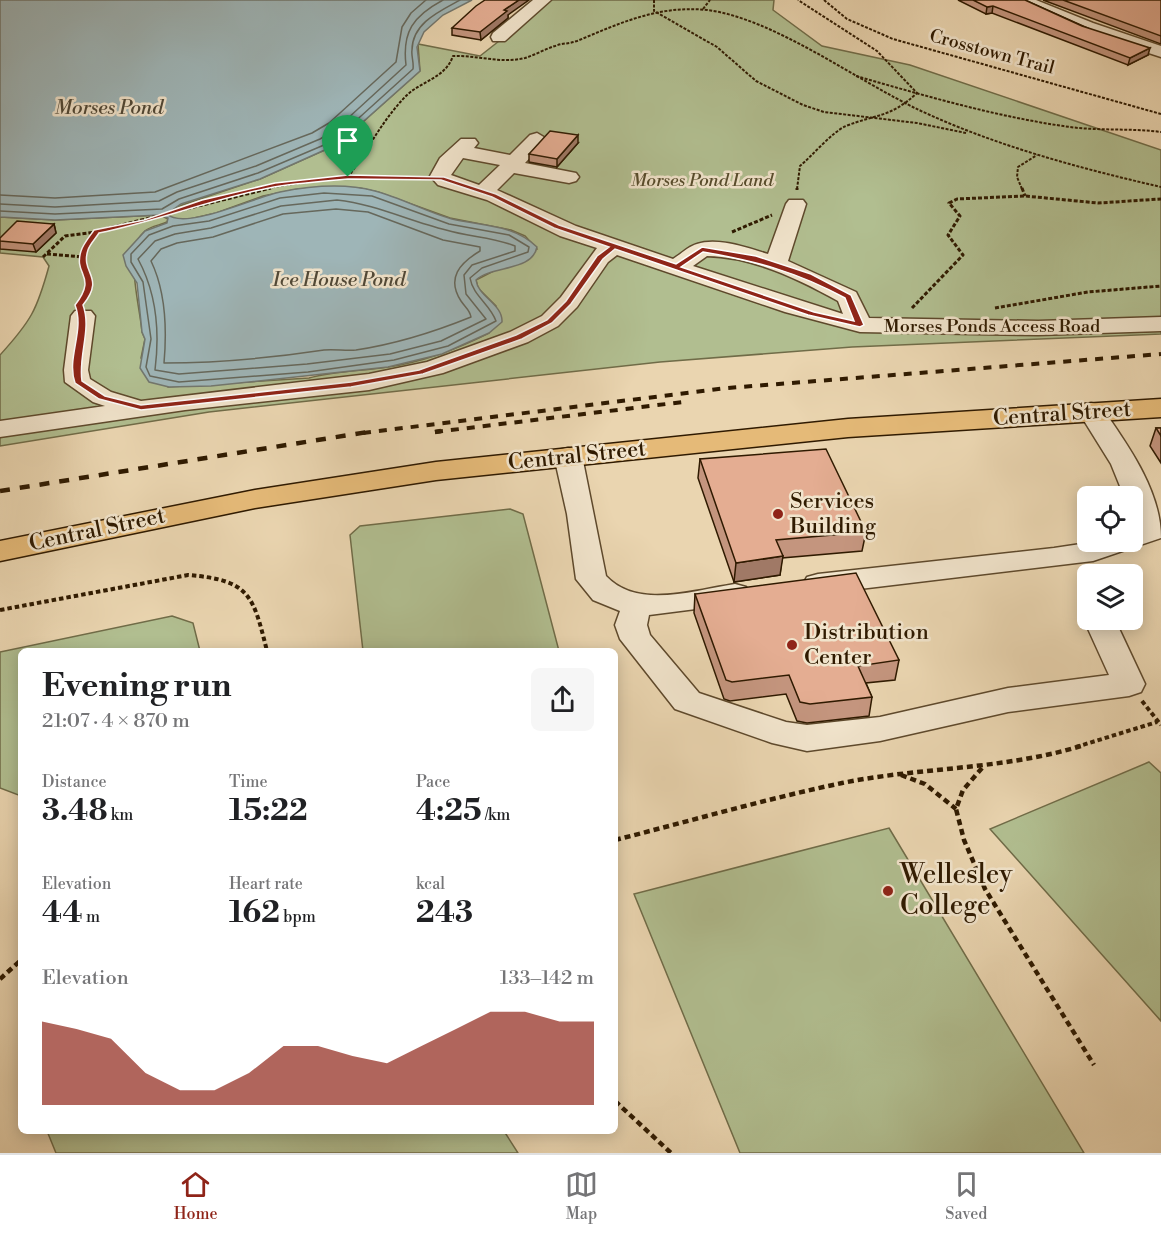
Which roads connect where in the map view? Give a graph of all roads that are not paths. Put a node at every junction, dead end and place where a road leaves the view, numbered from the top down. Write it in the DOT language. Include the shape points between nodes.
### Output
graph roads {
  1 [pos="543,0"];
  2 [pos="1022,0"];
  3 [pos="499,37"];
  4 [pos="1161,52"];
  5 [pos="537,139"];
  6 [pos="513,164"];
  7 [pos="570,177"];
  8 [pos="484,192"];
  9 [pos="796,204"];
  10 [pos="614,246"];
  11 [pos="775,265"];
  12 [pos="676,267"];
  13 [pos="83,316"];
  14 [pos="1161,324"];
  15 [pos="860,325"];
  16 [pos="141,407"];
  17 [pos="1161,408"];
  18 [pos="1091,411"];
  19 [pos="0,429"];
  20 [pos="568,456"];
  21 [pos="1134,486"];
  22 [pos="1143,509"];
  23 [pos="1143,534"];
  24 [pos="0,551"];
  25 [pos="1108,552"];
  26 [pos="1093,563"];
  27 [pos="795,586"];
  28 [pos="761,591"];
  29 [pos="637,605"];
  30 [pos="1105,630"];
  1 -- 3 [label="street"];
  2 -- 4 [label="street"];
  5 -- 6 [label="street"];
  6 -- 7 [label="street"];
  6 -- 8 [label="street"];
  6 -- 8 [label="street, Morses Ponds Access Road" via="463,147 442,169 442,178"];
  8 -- 10 [label="street, Morses Ponds Access Road" via="556,227 590,229"];
  9 -- 11 [label="street"];
  10 -- 12 [label="street, Morses Ponds Access Road"];
  10 -- 16 [label="street" via="600,257 569,302 550,321 441,366 351,384"];
  11 -- 12 [label="street" via="702,249"];
  11 -- 15 [label="street" via="809,276 848,297"];
  12 -- 15 [label="street, Morses Ponds Access Road" via="811,313"];
  13 -- 16 [label="street" via="78,382 102,398"];
  14 -- 15 [label="street, Morses Ponds Access Road" via="1048,328"];
  16 -- 19 [label="street"];
  17 -- 18 [label="main road, Central Street"];
  18 -- 20 [label="main road, Central Street" via="848,428"];
  18 -- 21 [label="street" via="1125,464"];
  20 -- 24 [label="main road, Central Street" via="336,485 161,516"];
  20 -- 29 [label="street" via="591,579 597,588"];
  22 -- 23 [label="street" via="1152,531"];
  25 -- 26 [label="street"];
  26 -- 27 [label="street"];
  28 -- 29 [label="street" via="664,605"];
  29 -- 30 [label="street" via="631,625 636,639 687,701 807,738 880,729 1008,700 1130,684"];
}
